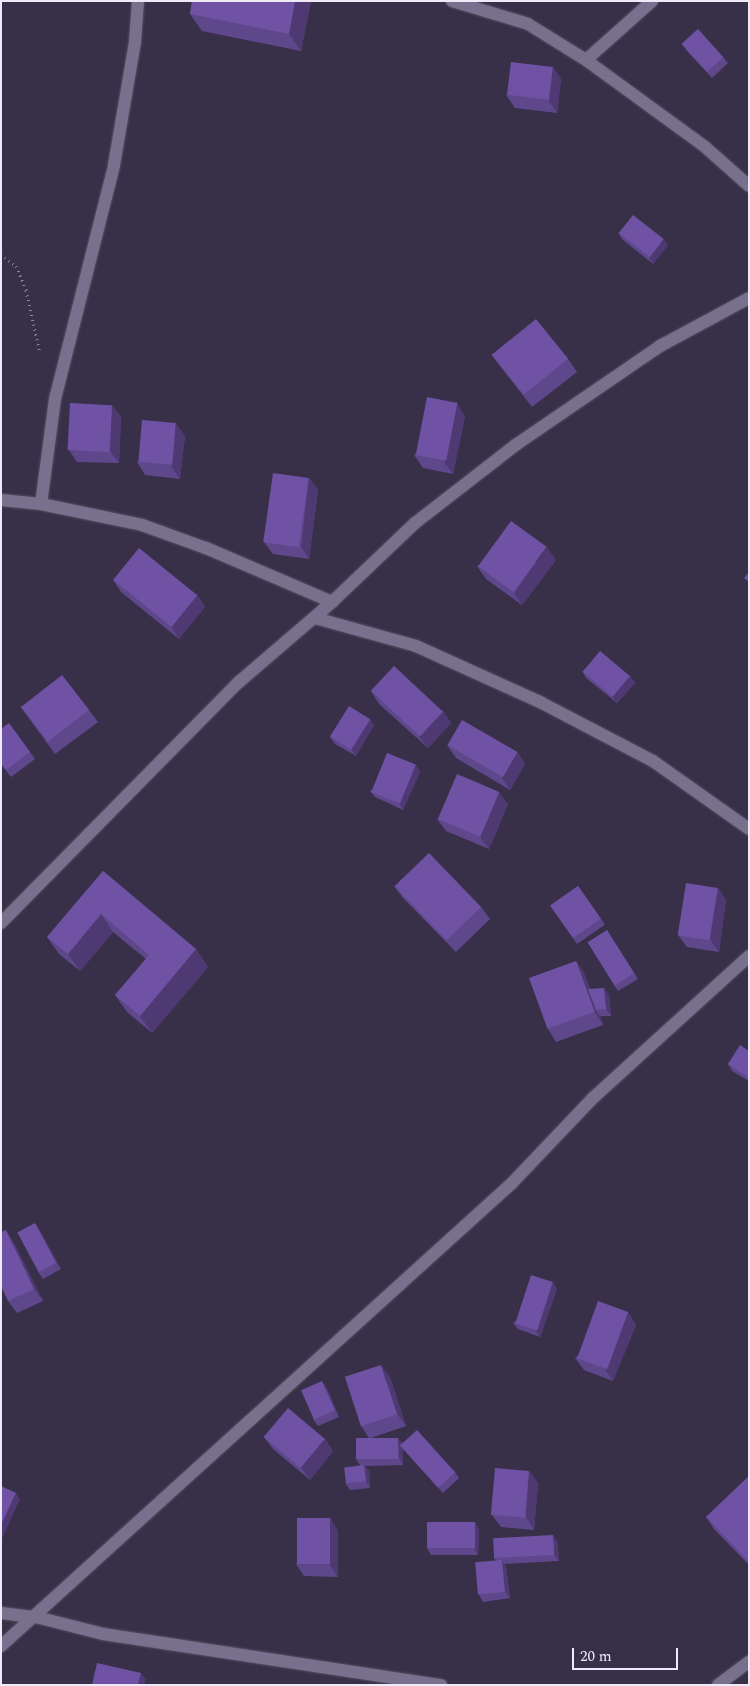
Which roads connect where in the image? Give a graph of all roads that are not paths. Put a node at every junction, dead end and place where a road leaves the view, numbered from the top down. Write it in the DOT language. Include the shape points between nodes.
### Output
graph roads {
  1 [pos="138,1"];
  2 [pos="452,1"];
  3 [pos="652,1"];
  4 [pos="586,60"];
  5 [pos="749,186"];
  6 [pos="749,298"];
  7 [pos="1,500"];
  8 [pos="41,504"];
  9 [pos="332,602"];
  10 [pos="315,618"];
  11 [pos="749,829"];
  12 [pos="1,923"];
  13 [pos="749,956"];
  14 [pos="1,1613"];
  15 [pos="36,1617"];
  16 [pos="1,1646"];
  17 [pos="749,1662"];
  18 [pos="441,1685"];
  19 [pos="718,1685"];
  1 -- 8 [label="street" via="135,42 114,165 55,399"];
  2 -- 4 [label="street" via="528,24"];
  3 -- 4 [label="street"];
  4 -- 5 [label="street" via="704,146"];
  6 -- 9 [label="street" via="660,346 517,444 415,524"];
  7 -- 8 [label="street"];
  8 -- 9 [label="street" via="142,525 206,548"];
  9 -- 10 [label="street"];
  10 -- 11 [label="street" via="416,646 540,702 653,762"];
  10 -- 12 [label="street" via="239,682"];
  13 -- 15 [label="street" via="593,1098 512,1184"];
  14 -- 15 [label="street"];
  15 -- 16 [label="street"];
  15 -- 18 [label="street" via="103,1634"];
  17 -- 19 [label="street"];
}
